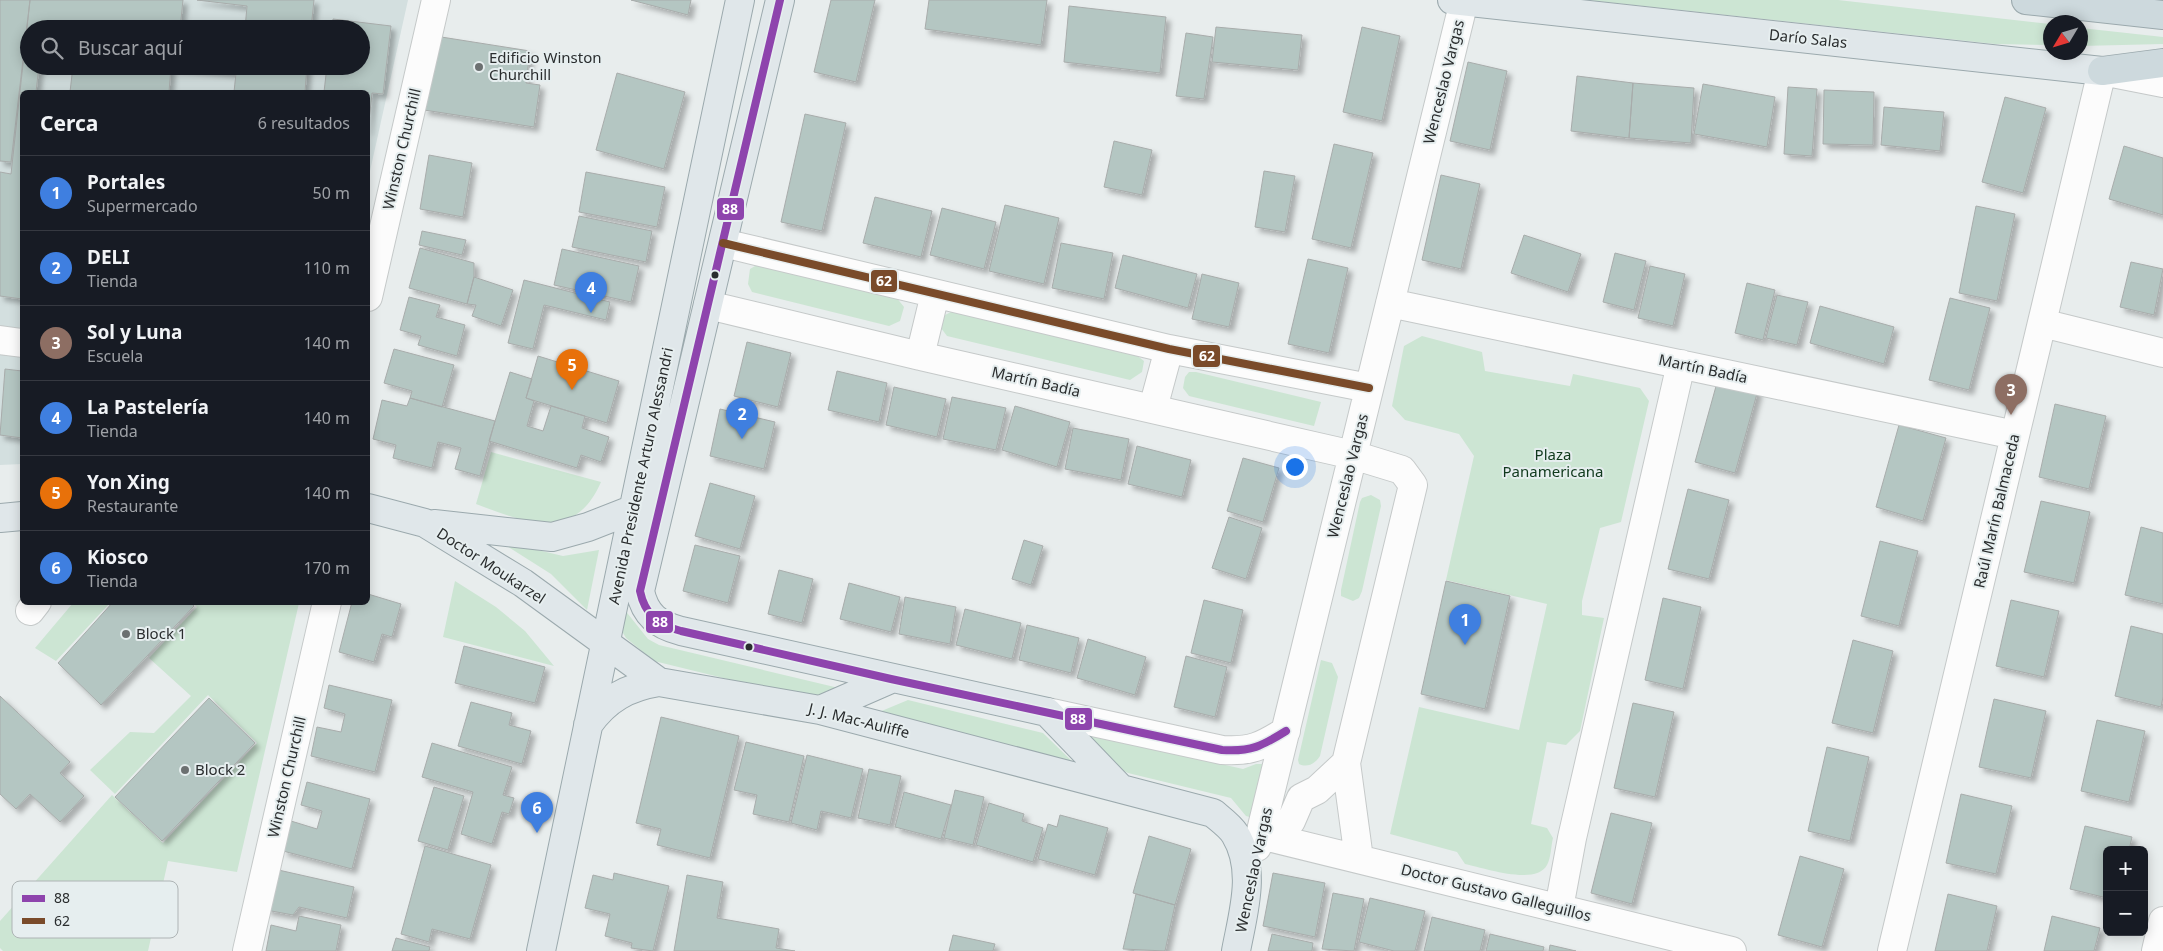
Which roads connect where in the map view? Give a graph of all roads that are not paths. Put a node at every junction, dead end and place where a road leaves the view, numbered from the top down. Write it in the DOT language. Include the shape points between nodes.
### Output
graph roads {
  1 [pos="436,0"];
  2 [pos="740,0"];
  3 [pos="780,0"];
  4 [pos="2026,0"];
  5 [pos="1458,1"];
  6 [pos="2163,15"];
  7 [pos="2163,63"];
  8 [pos="2102,71"];
  9 [pos="2163,83"];
  10 [pos="722,243"];
  11 [pos="370,288"];
  12 [pos="934,294"];
  13 [pos="1390,303"];
  14 [pos="708,305"];
  15 [pos="2042,323"];
  16 [pos="0,340"];
  17 [pos="20,343"];
  18 [pos="1169,349"];
  19 [pos="2163,353"];
  20 [pos="920,356"];
  21 [pos="1681,364"];
  22 [pos="1369,388"];
  23 [pos="1153,408"];
  24 [pos="2015,435"];
  25 [pos="1353,455"];
  26 [pos="370,509"];
  27 [pos="634,509"];
  28 [pos="20,516"];
  29 [pos="0,518"];
  30 [pos="425,523"];
  31 [pos="325,605"];
  32 [pos="605,644"];
  33 [pos="891,680"];
  34 [pos="659,682"];
  35 [pos="820,710"];
  36 [pos="1047,712"];
  37 [pos="588,726"];
  38 [pos="1286,731"];
  39 [pos="1346,763"];
  40 [pos="1120,788"];
  41 [pos="1260,835"];
  42 [pos="1359,859"];
  43 [pos="1248,885"];
  44 [pos="1559,908"];
  45 [pos="2163,921"];
  46 [pos="247,951"];
  47 [pos="541,951"];
  48 [pos="1236,951"];
  49 [pos="1732,951"];
  50 [pos="1892,951"];
  51 [pos="2156,951"];
  1 -- 11 [label="street, Winston Churchill"];
  2 -- 27 [label="main road, Avenida Presidente Arturo Alessandri"];
  3 -- 10 [label="main road, Avenida Presidente Arturo Alessandri"];
  4 -- 6 [label="highway"];
  5 -- 8 [label="main road, Darío Salas"];
  5 -- 13 [label="street, Wenceslao Vargas"];
  7 -- 8 [label="highway"];
  8 -- 9 [label="street, Darío Salas"];
  8 -- 15 [label="street, Raúl Marín Balmaceda"];
  10 -- 12 [label="street"];
  10 -- 14 [label="main road, Avenida Presidente Arturo Alessandri"];
  12 -- 18 [label="street"];
  12 -- 20 [label="street"];
  13 -- 21 [label="street, Martín Badía"];
  13 -- 22 [label="street, Wenceslao Vargas"];
  14 -- 20 [label="street, Martín Badía"];
  14 -- 33 [label="main road, Avenida Presidente Arturo Alessandri" via="640,591 642,605 663,626"];
  15 -- 19 [label="street"];
  15 -- 24 [label="street, Raúl Marín Balmaceda"];
  16 -- 17 [label="street"];
  18 -- 22 [label="street"];
  18 -- 23 [label="street"];
  20 -- 23 [label="street, Martín Badía"];
  21 -- 24 [label="street, Martín Badía"];
  21 -- 44 [label="street" via="1572,838"];
  22 -- 25 [label="street, Wenceslao Vargas"];
  23 -- 25 [label="street, Martín Badía"];
  24 -- 50 [label="street, Raúl Marín Balmaceda"];
  25 -- 38 [label="street, Wenceslao Vargas"];
  25 -- 39 [label="street, Martín Badía" via="1402,470 1413,485"];
  26 -- 30 [label="main road, Doctor Moukarzel"];
  27 -- 30 [label="main road" via="552,537"];
  27 -- 32 [label="main road, Avenida Presidente Arturo Alessandri"];
  28 -- 29 [label="main road"];
  30 -- 32 [label="main road, Doctor Moukarzel" via="523,583"];
  31 -- 46 [label="street, Winston Churchill"];
  32 -- 34 [label="main road, J. J. Mac-Auliffe"];
  32 -- 37 [label="main road, Avenida Presidente Arturo Alessandri"];
  33 -- 35 [label="main road"];
  33 -- 36 [label="main road"];
  34 -- 35 [label="main road, J. J. Mac-Auliffe"];
  34 -- 37 [label="main road" via="624,692 597,712"];
  35 -- 40 [label="main road, J. J. Mac-Auliffe"];
  36 -- 38 [label="street" via="1243,752 1262,746"];
  36 -- 40 [label="main road"];
  37 -- 47 [label="main road, Avenida Presidente Arturo Alessandri"];
  38 -- 41 [label="street, Wenceslao Vargas"];
  39 -- 41 [label="street" via="1317,790 1300,798 1291,821"];
  39 -- 42 [label="street"];
  40 -- 43 [label="main road, J. J. Mac-Auliffe" via="1213,813 1234,833 1244,854"];
  41 -- 42 [label="street, Doctor Gustavo Galleguillos"];
  41 -- 43 [label="street, Wenceslao Vargas"];
  42 -- 44 [label="street, Doctor Gustavo Galleguillos"];
  43 -- 48 [label="main road, Wenceslao Vargas"];
  44 -- 49 [label="street, Doctor Gustavo Galleguillos"];
  45 -- 51 [label="street"];
}
